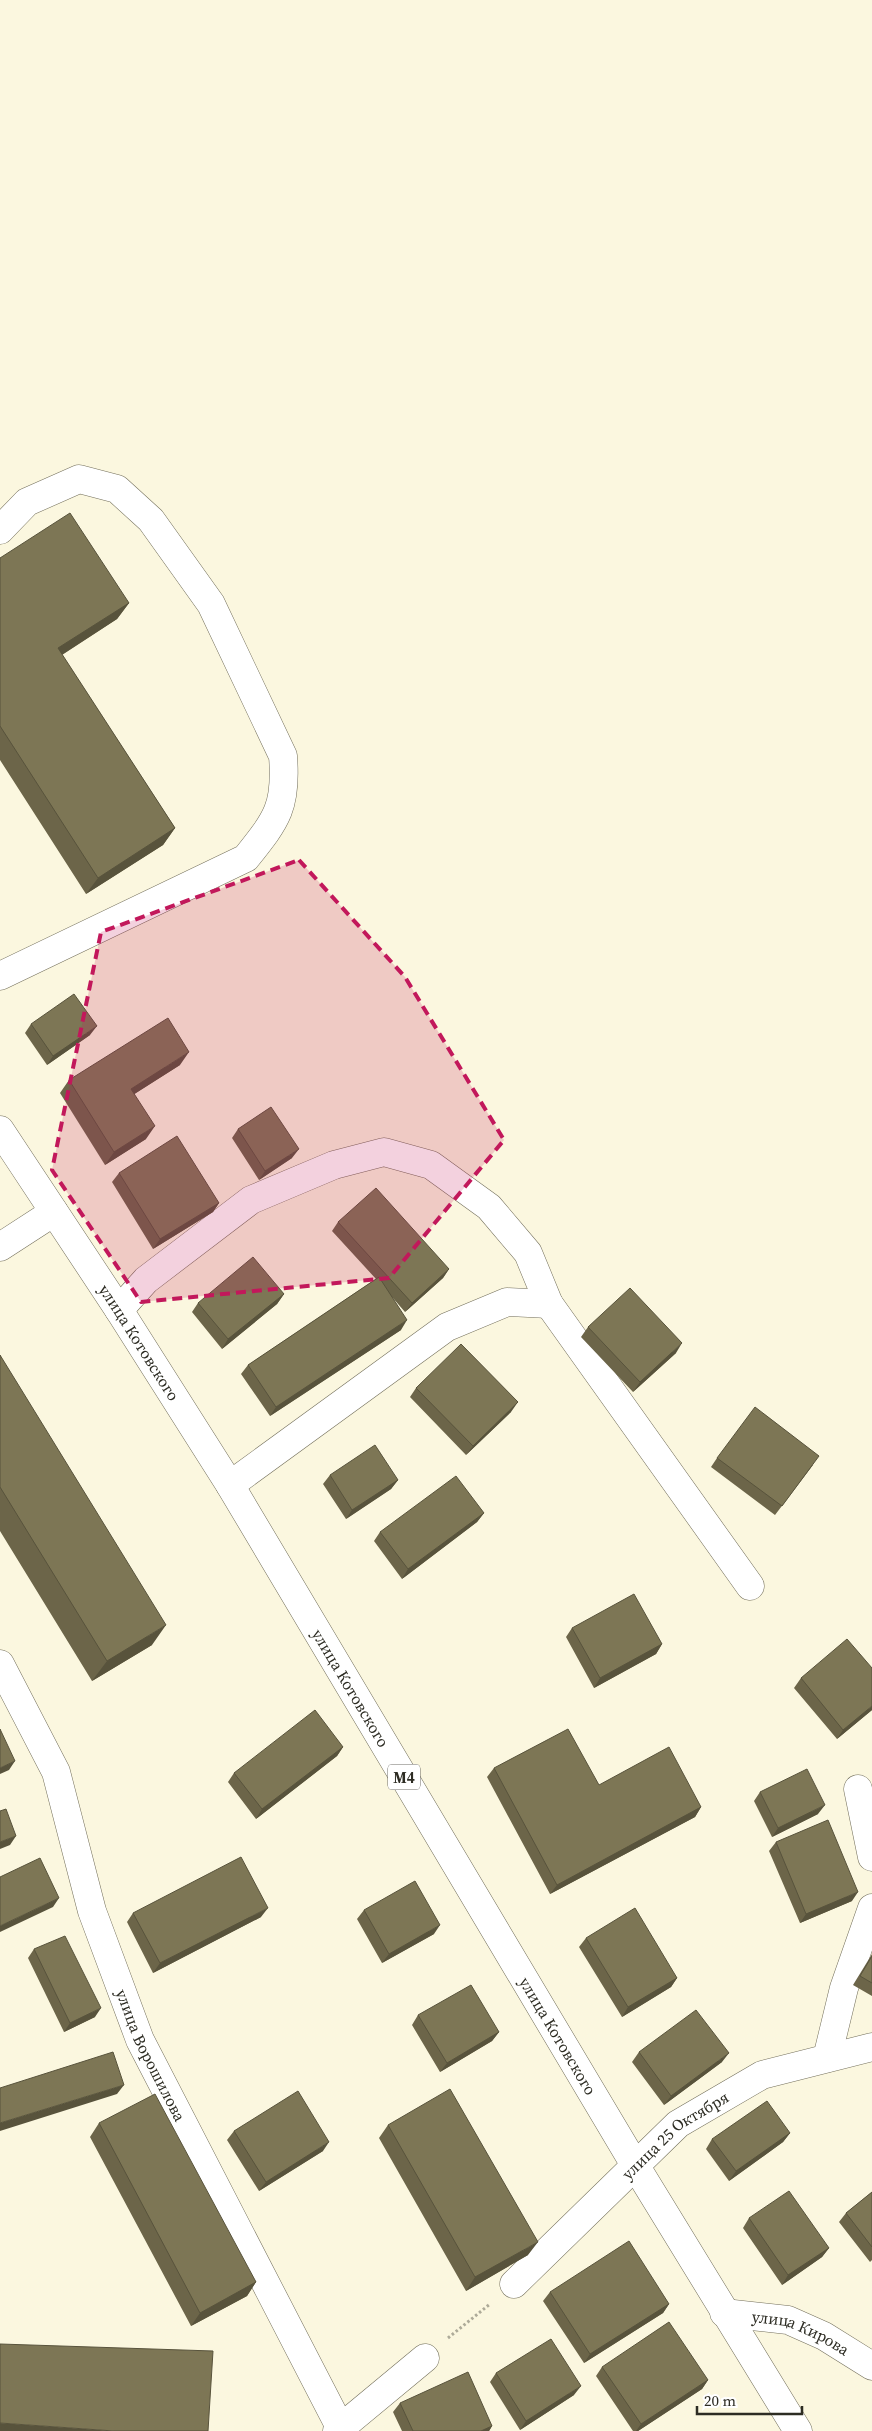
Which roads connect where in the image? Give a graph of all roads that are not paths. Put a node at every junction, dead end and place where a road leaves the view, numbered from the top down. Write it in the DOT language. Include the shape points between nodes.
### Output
graph roads {
  1 [pos="0,530"];
  2 [pos="0,976"];
  3 [pos="0,1130"];
  4 [pos="54,1212"];
  5 [pos="0,1247"];
  6 [pos="549,1304"];
  7 [pos="119,1310"];
  8 [pos="230,1485"];
  9 [pos="750,1586"];
  10 [pos="0,1664"];
  11 [pos="858,1789"];
  12 [pos="872,1857"];
  13 [pos="872,1908"];
  14 [pos="872,2046"];
  15 [pos="828,2058"];
  16 [pos="635,2165"];
  17 [pos="514,2284"];
  18 [pos="724,2313"];
  19 [pos="425,2358"];
  20 [pos="872,2366"];
  21 [pos="340,2430"];
  22 [pos="798,2431"];
  1 -- 2 [label="main road" via="27,502 79,479 117,489 151,520 211,604 283,756 285,782 281,807 246,858"];
  3 -- 4 [label="main road, улица Котовского / M4"];
  4 -- 5 [label="main road"];
  4 -- 7 [label="main road, улица Котовского / M4"];
  6 -- 7 [label="main road" via="528,1253 489,1207 431,1165 384,1152 334,1165 251,1200 146,1280"];
  6 -- 8 [label="main road" via="507,1302 447,1327"];
  6 -- 9 [label="main road"];
  7 -- 8 [label="main road, улица Котовского / M4"];
  8 -- 16 [label="main road, улица Котовского / M4"];
  10 -- 21 [label="main road, улица Ворошилова" via="56,1772 92,1911 140,2040"];
  11 -- 12 [label="main road"];
  13 -- 15 [label="main road" via="844,1988"];
  14 -- 15 [label="main road, улица 25 Октября"];
  15 -- 16 [label="main road, улица 25 Октября" via="762,2075 678,2124"];
  16 -- 17 [label="main road, улица 25 Октября"];
  16 -- 18 [label="main road, улица Котовского / M4"];
  18 -- 20 [label="main road, улица Кирова" via="788,2320 824,2336"];
  18 -- 22 [label="main road, улица Котовского / M4"];
  19 -- 21 [label="main road"];
}
